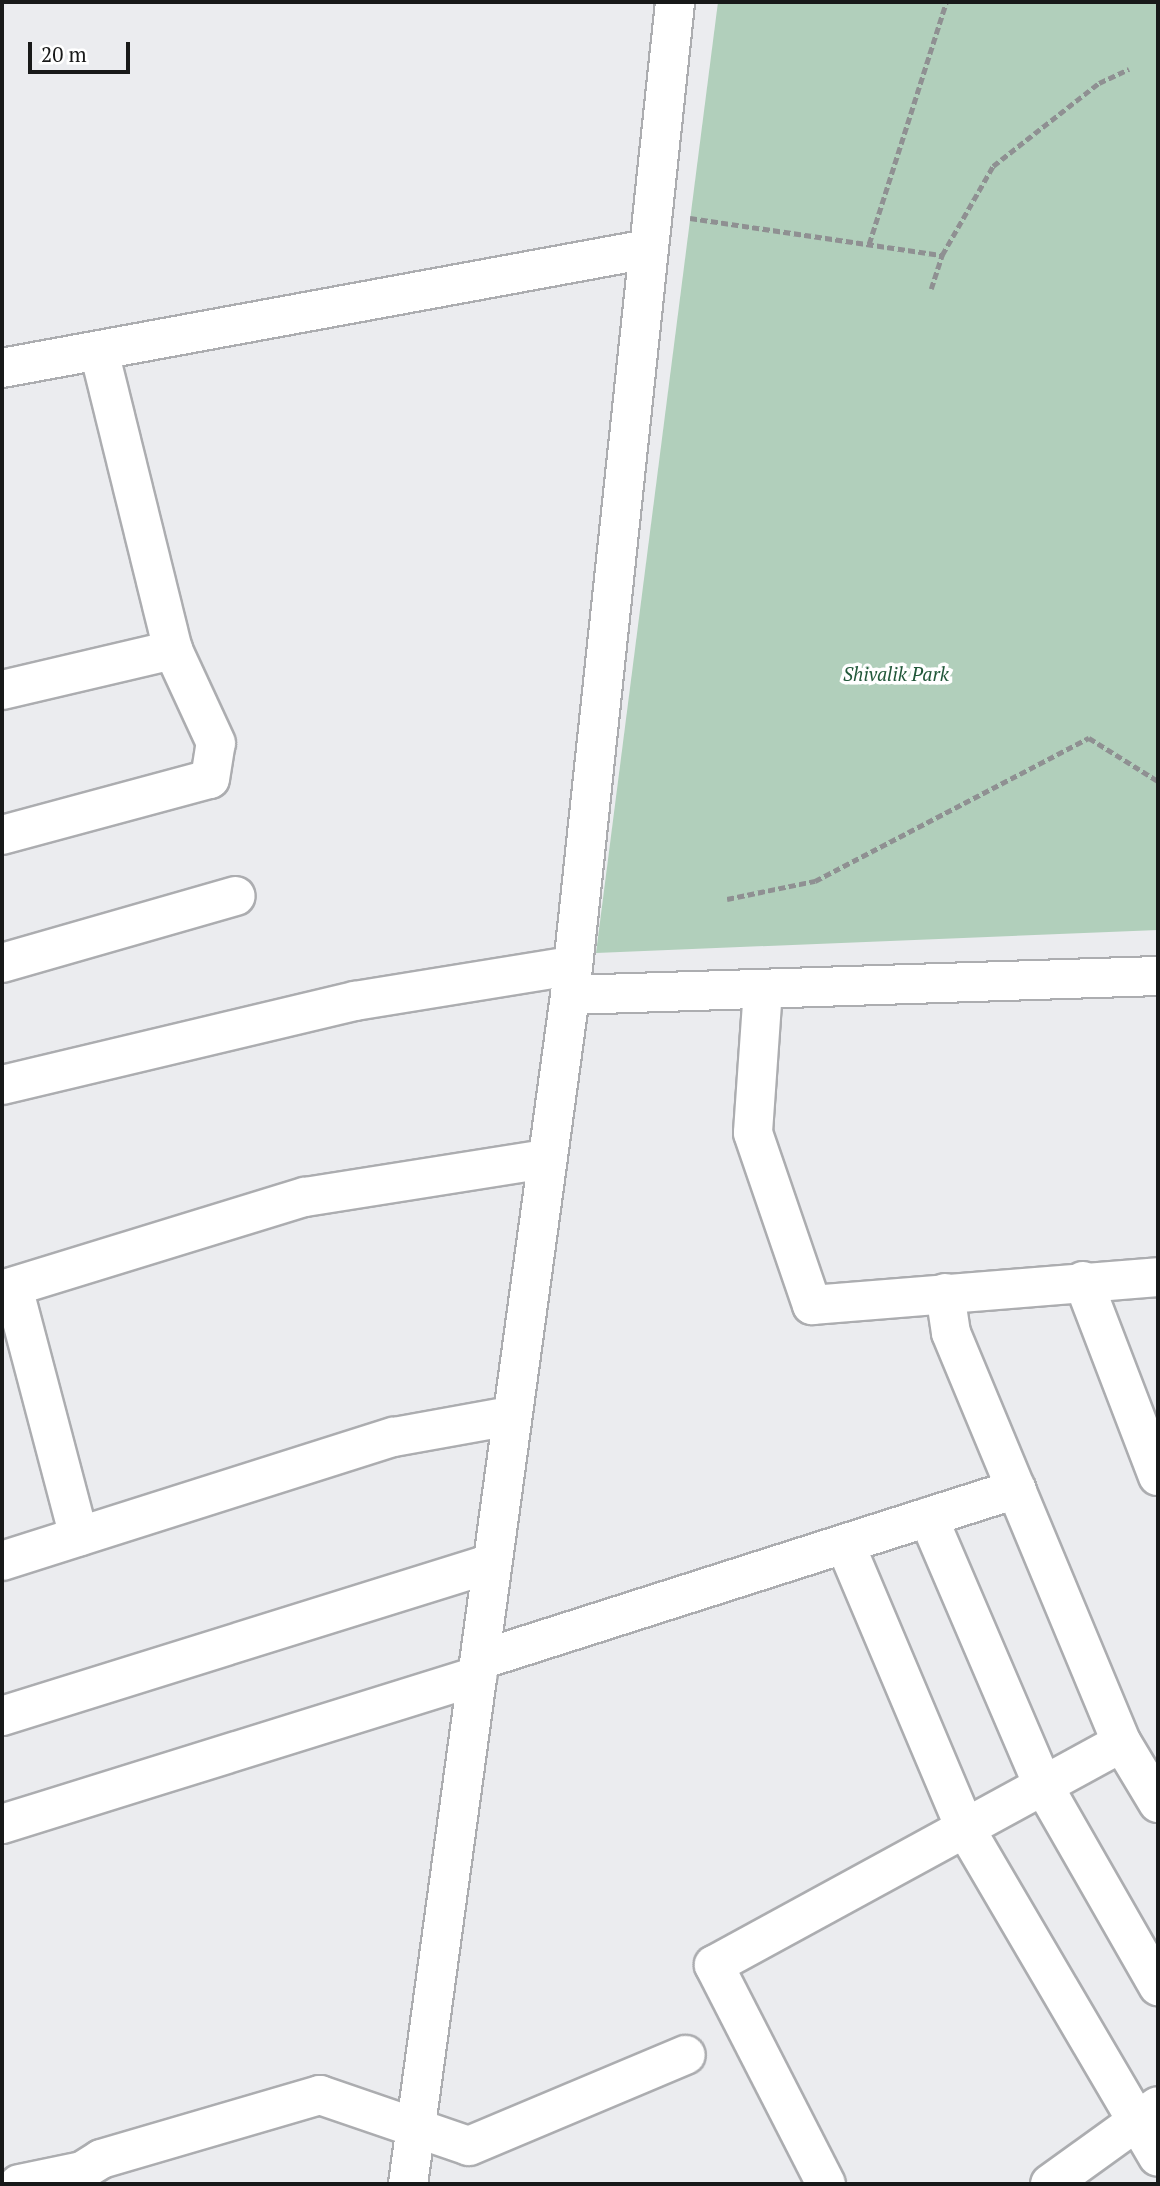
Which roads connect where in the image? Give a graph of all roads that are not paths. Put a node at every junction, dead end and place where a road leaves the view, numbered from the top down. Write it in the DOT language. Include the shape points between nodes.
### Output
graph roads {
  1 [pos="675,2"];
  2 [pos="648,249"];
  3 [pos="99,352"];
  4 [pos="2,368"];
  5 [pos="173,650"];
  6 [pos="2,690"];
  7 [pos="2,835"];
  8 [pos="236,897"];
  9 [pos="2,963"];
  10 [pos="1158,976"];
  11 [pos="571,980"];
  12 [pos="763,989"];
  13 [pos="2,1085"];
  14 [pos="544,1159"];
  15 [pos="1158,1277"];
  16 [pos="1083,1281"];
  17 [pos="7,1288"];
  18 [pos="946,1293"];
  19 [pos="511,1416"];
  20 [pos="1158,1476"];
  21 [pos="1016,1489"];
  22 [pos="928,1517"];
  23 [pos="79,1536"];
  24 [pos="845,1544"];
  25 [pos="2,1561"];
  26 [pos="492,1563"];
  27 [pos="479,1668"];
  28 [pos="2,1716"];
  29 [pos="1122,1743"];
  30 [pos="1043,1785"];
  31 [pos="1158,1802"];
  32 [pos="2,1824"];
  33 [pos="965,1828"];
  34 [pos="1158,1986"];
  35 [pos="686,2055"];
  36 [pos="1148,2113"];
  37 [pos="415,2131"];
  38 [pos="1158,2157"];
  39 [pos="19,2184"];
  40 [pos="408,2184"];
  41 [pos="826,2184"];
  42 [pos="1050,2184"];
  1 -- 2 [label="street"];
  2 -- 3 [label="street"];
  2 -- 11 [label="street"];
  3 -- 4 [label="street"];
  3 -- 5 [label="street"];
  5 -- 6 [label="street"];
  5 -- 7 [label="street" via="216,743 210,779"];
  8 -- 9 [label="street"];
  10 -- 12 [label="street"];
  11 -- 12 [label="street"];
  11 -- 13 [label="street" via="355,1001"];
  11 -- 14 [label="street"];
  12 -- 18 [label="street" via="753,1133 812,1305"];
  14 -- 17 [label="street" via="305,1197"];
  14 -- 19 [label="street"];
  15 -- 16 [label="street"];
  16 -- 18 [label="street"];
  16 -- 20 [label="street"];
  17 -- 23 [label="street"];
  18 -- 21 [label="street" via="951,1333"];
  19 -- 23 [label="street" via="394,1437"];
  19 -- 26 [label="street"];
  21 -- 22 [label="street"];
  21 -- 29 [label="street"];
  22 -- 24 [label="street"];
  22 -- 30 [label="street"];
  23 -- 25 [label="street"];
  24 -- 27 [label="street"];
  24 -- 33 [label="street"];
  26 -- 27 [label="street"];
  26 -- 28 [label="street"];
  27 -- 32 [label="street"];
  27 -- 37 [label="street"];
  29 -- 30 [label="street"];
  29 -- 31 [label="street"];
  30 -- 33 [label="street"];
  30 -- 34 [label="street"];
  33 -- 36 [label="street"];
  33 -- 41 [label="street" via="715,1965"];
  35 -- 37 [label="street" via="469,2146"];
  36 -- 38 [label="street"];
  36 -- 42 [label="street"];
  37 -- 39 [label="street" via="320,2095 101,2160 82,2171"];
  37 -- 40 [label="street"];
}
